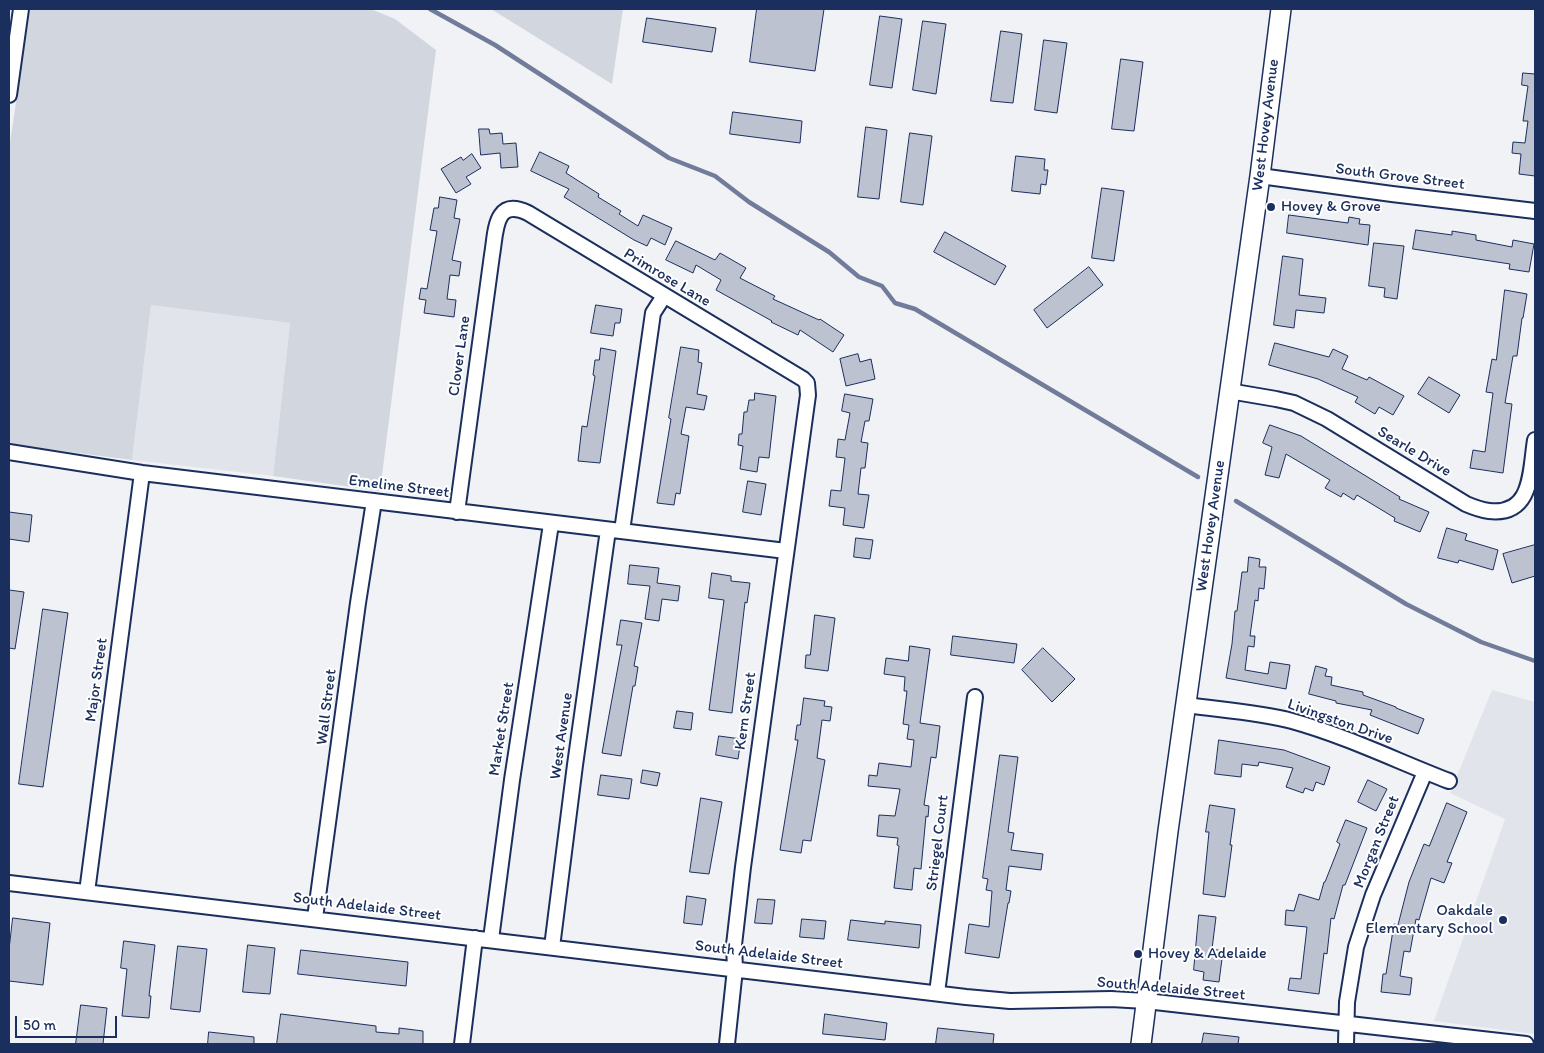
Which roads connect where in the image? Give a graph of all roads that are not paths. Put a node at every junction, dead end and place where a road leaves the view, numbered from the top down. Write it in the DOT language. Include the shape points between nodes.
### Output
graph roads {
  1 [pos="21,9"];
  2 [pos="1281,9"];
  3 [pos="9,95"];
  4 [pos="1260,176"];
  5 [pos="508,210"];
  6 [pos="1535,211"];
  7 [pos="664,296"];
  8 [pos="807,383"];
  9 [pos="1229,391"];
  10 [pos="1535,440"];
  11 [pos="9,452"];
  12 [pos="142,473"];
  13 [pos="374,500"];
  14 [pos="457,512"];
  15 [pos="551,524"];
  16 [pos="608,530"];
  17 [pos="622,531"];
  18 [pos="786,552"];
  19 [pos="975,697"];
  20 [pos="1186,705"];
  21 [pos="1425,772"];
  22 [pos="1449,781"];
  23 [pos="9,883"];
  24 [pos="87,892"];
  25 [pos="315,918"];
  26 [pos="475,938"];
  27 [pos="492,939"];
  28 [pos="552,946"];
  29 [pos="735,969"];
  30 [pos="937,993"];
  31 [pos="1146,1001"];
  32 [pos="1346,1024"];
  33 [pos="462,1044"];
  34 [pos="727,1044"];
  35 [pos="1142,1044"];
  36 [pos="1346,1044"];
  37 [pos="1526,1044"];
  1 -- 3 [label="street"];
  2 -- 4 [label="main road, West Hovey Avenue"];
  4 -- 6 [label="street, South Grove Street"];
  4 -- 9 [label="main road, West Hovey Avenue"];
  5 -- 7 [label="street, Primrose Lane" via="520,209 528,213"];
  5 -- 14 [label="street, Clover Lane" via="498,220 492,255"];
  7 -- 8 [label="street, Primrose Lane"];
  7 -- 17 [label="street" via="653,313"];
  8 -- 18 [label="street, Kern Street"];
  9 -- 10 [label="street, Searle Drive" via="1276,399 1304,408 1466,504 1488,511 1509,509 1524,498"];
  9 -- 20 [label="main road, West Hovey Avenue"];
  11 -- 12 [label="street, Emeline Street"];
  12 -- 13 [label="street, Emeline Street"];
  12 -- 24 [label="street, Major Street"];
  13 -- 14 [label="street, Emeline Street"];
  13 -- 25 [label="street, Wall Street"];
  14 -- 15 [label="street, Emeline Street"];
  15 -- 16 [label="street, Emeline Street"];
  15 -- 27 [label="street, Market Street" via="512,780"];
  16 -- 17 [label="street, Emeline Street"];
  16 -- 28 [label="street, West Avenue"];
  17 -- 18 [label="street, Emeline Street"];
  18 -- 29 [label="street, Kern Street" via="742,877 734,945"];
  19 -- 30 [label="street, Striegel Court"];
  20 -- 21 [label="street, Livingston Drive" via="1292,721"];
  20 -- 31 [label="main road, West Hovey Avenue"];
  21 -- 22 [label="street, Livingston Drive"];
  21 -- 32 [label="street, Morgan Street" via="1373,895 1356,947 1346,1002"];
  23 -- 24 [label="street, South Adelaide Street"];
  24 -- 25 [label="street, South Adelaide Street"];
  25 -- 26 [label="street, South Adelaide Street"];
  26 -- 27 [label="street, South Adelaide Street"];
  26 -- 33 [label="street"];
  27 -- 28 [label="street, South Adelaide Street"];
  28 -- 29 [label="street, South Adelaide Street"];
  29 -- 30 [label="street, South Adelaide Street"];
  29 -- 34 [label="street, Kern Street"];
  30 -- 31 [label="street, South Adelaide Street" via="1010,1001"];
  31 -- 32 [label="street, South Adelaide Street"];
  31 -- 35 [label="main road, West Hovey Avenue"];
  32 -- 36 [label="street, Morgan Street"];
  32 -- 37 [label="street, South Adelaide Street"];
}
